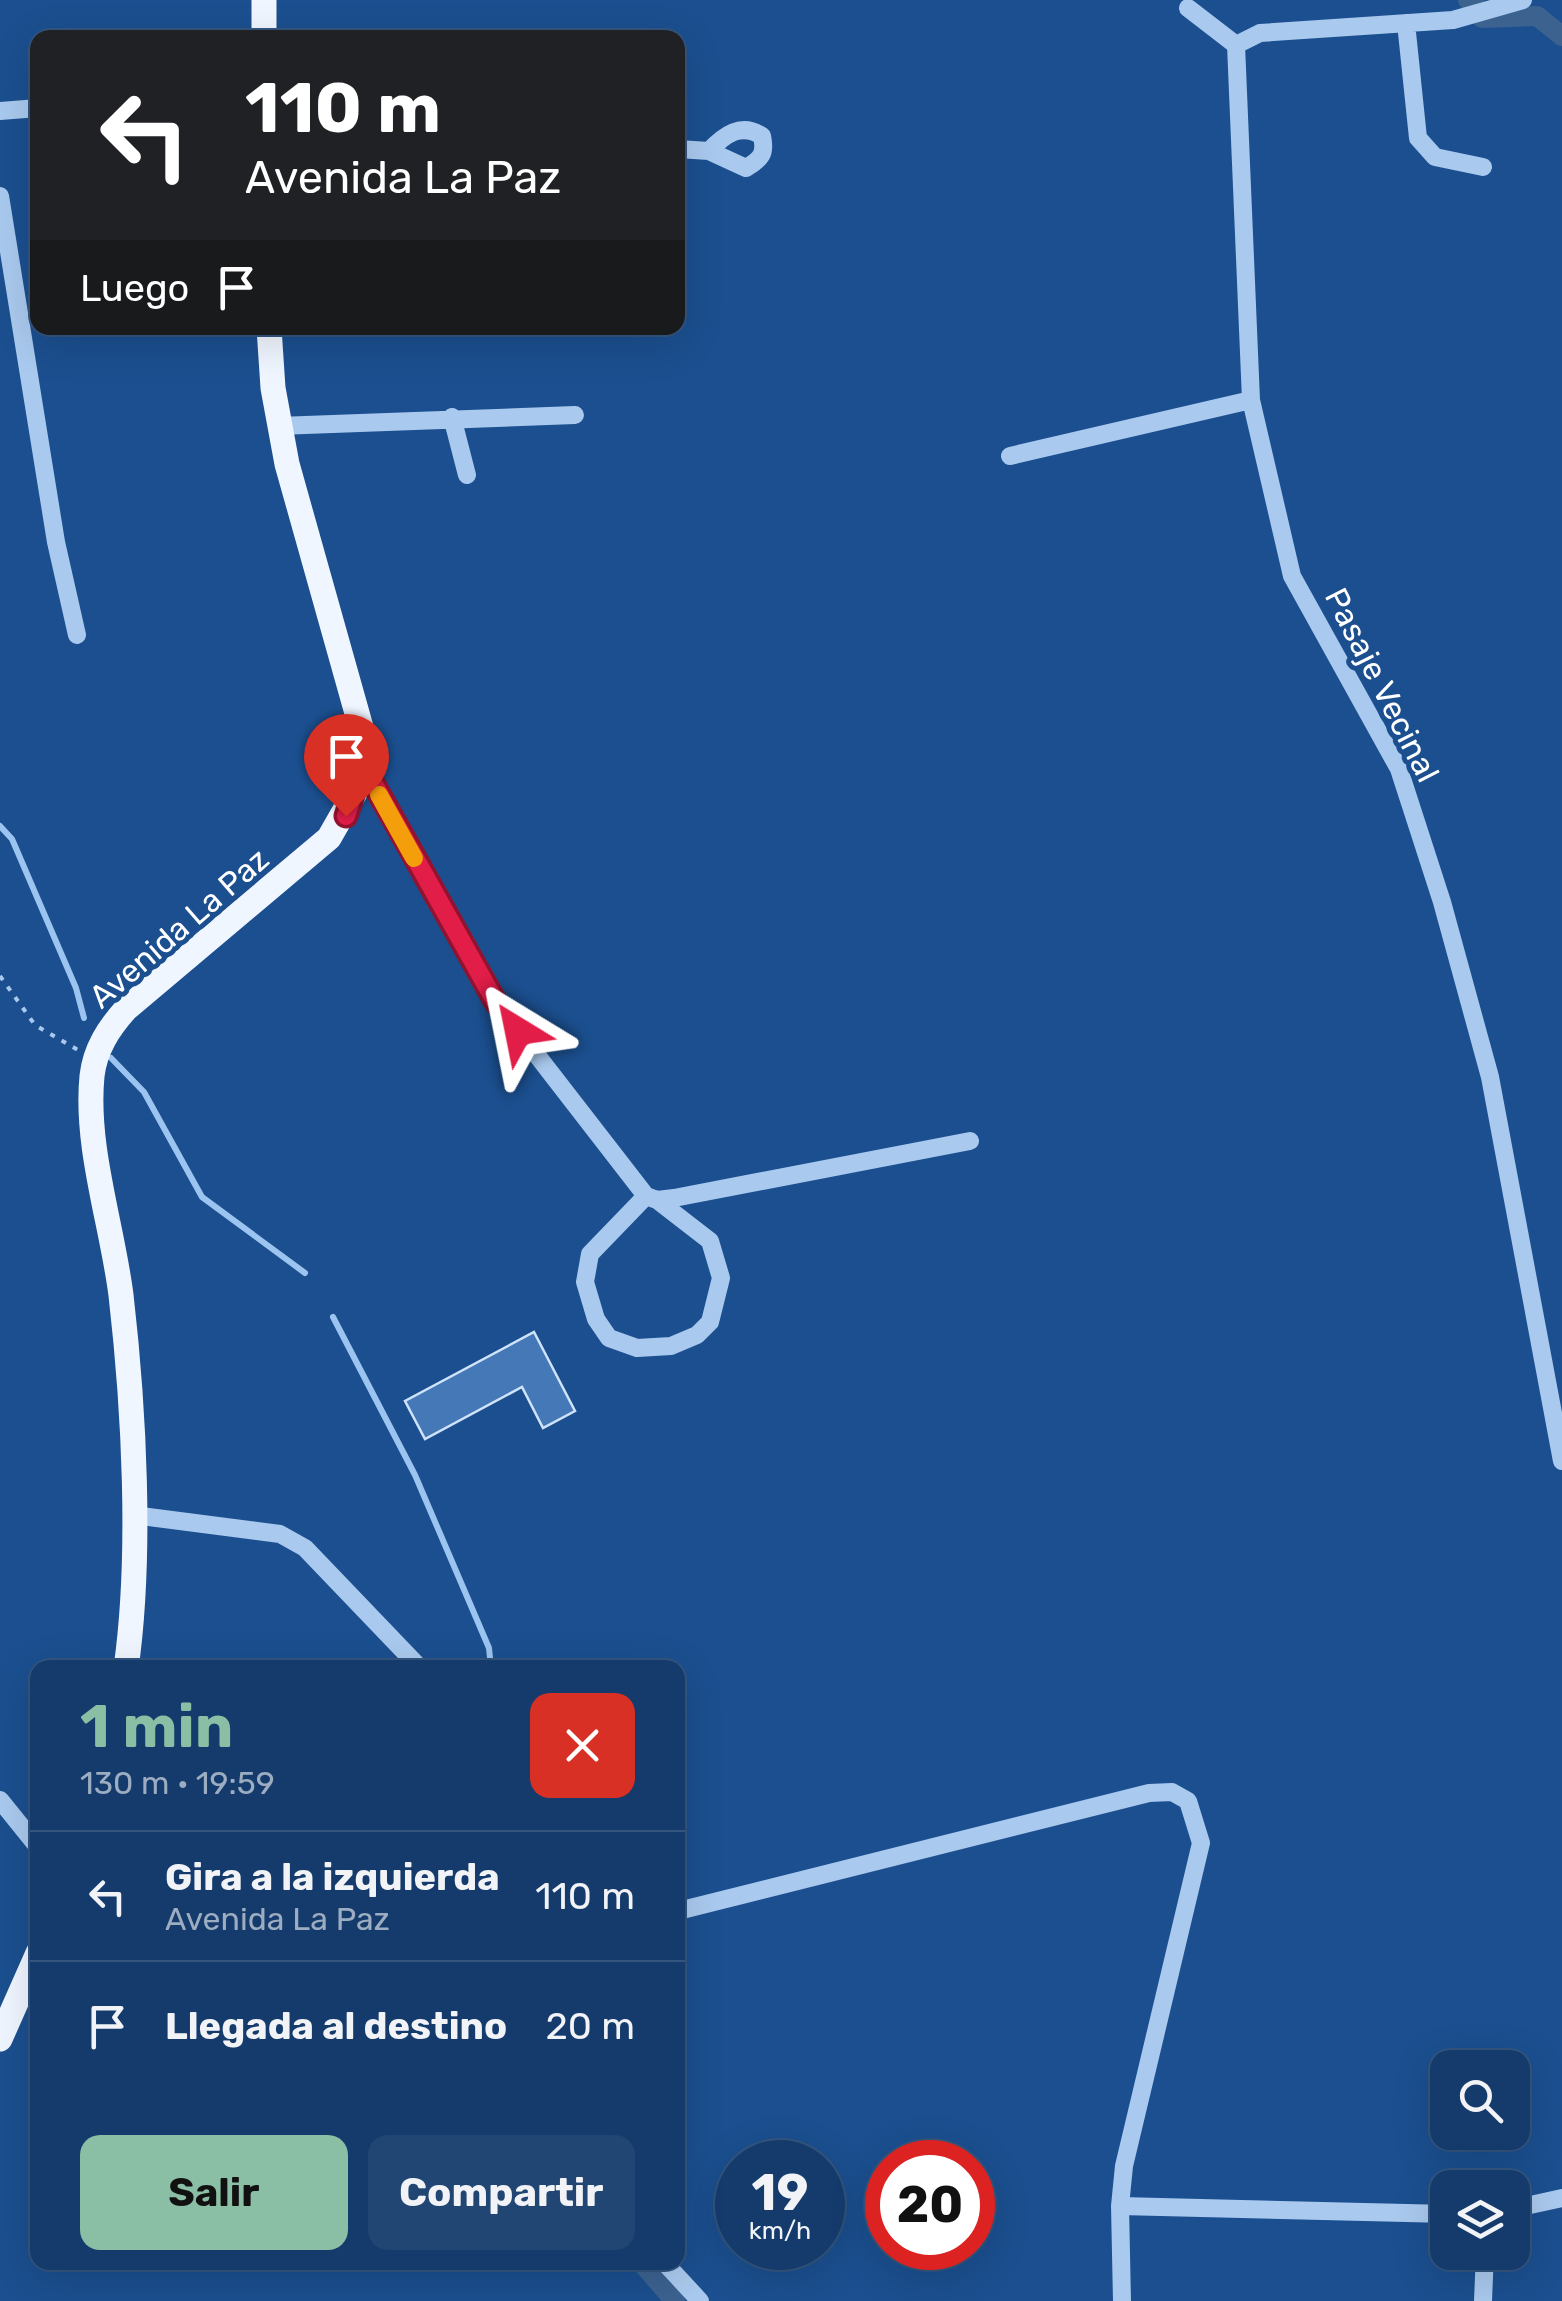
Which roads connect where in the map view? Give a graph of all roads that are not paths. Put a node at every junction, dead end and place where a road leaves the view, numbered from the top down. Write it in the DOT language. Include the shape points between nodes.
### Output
graph roads {
  1 [pos="264,0"];
  2 [pos="1523,0"];
  3 [pos="1188,8"];
  4 [pos="1406,23"];
  5 [pos="264,30"];
  6 [pos="1236,46"];
  7 [pos="30,109"];
  8 [pos="0,111"];
  9 [pos="685,150"];
  10 [pos="708,150"];
  11 [pos="1483,166"];
  12 [pos="0,196"];
  13 [pos="270,335"];
  14 [pos="1251,400"];
  15 [pos="576,414"];
  16 [pos="452,417"];
  17 [pos="278,426"];
  18 [pos="1010,456"];
  19 [pos="466,474"];
  20 [pos="77,635"];
  21 [pos="363,765"];
  22 [pos="970,1142"];
  23 [pos="651,1198"];
  24 [pos="1562,1461"];
  25 [pos="133,1515"];
  26 [pos="126,1660"];
  27 [pos="412,1660"];
  28 [pos="0,1800"];
  29 [pos="30,1838"];
  30 [pos="685,1909"];
  31 [pos="30,1971"];
  32 [pos="0,2039"];
  33 [pos="1562,2198"];
  34 [pos="1530,2205"];
  35 [pos="1120,2206"];
  36 [pos="1430,2214"];
  37 [pos="671,2270"];
  38 [pos="1484,2270"];
  39 [pos="700,2301"];
  40 [pos="1122,2301"];
  41 [pos="1483,2301"];
  1 -- 5 [label="main road"];
  2 -- 4 [label="street" via="1452,20"];
  3 -- 6 [label="street"];
  4 -- 6 [label="street" via="1260,32"];
  4 -- 11 [label="street" via="1418,138 1435,157"];
  6 -- 14 [label="street, Pasaje Vecinal"];
  7 -- 8 [label="street"];
  9 -- 10 [label="street"];
  12 -- 20 [label="street"];
  13 -- 17 [label="main road, Avenida La Paz"];
  14 -- 18 [label="street"];
  14 -- 24 [label="street, Pasaje Vecinal" via="1292,576 1399,769 1442,902 1490,1077"];
  15 -- 16 [label="street"];
  16 -- 17 [label="street"];
  16 -- 19 [label="street"];
  17 -- 21 [label="main road, Avenida La Paz" via="360,713"];
  21 -- 23 [label="street" via="495,1001"];
  21 -- 25 [label="main road, Avenida La Paz" via="351,804 330,838 126,1009 94,1062 97,1145 121,1294"];
  22 -- 23 [label="street"];
  23 -- 23 [label="street" via="590,1254 585,1282 609,1338 637,1348 671,1346 697,1335 710,1322 721,1278 710,1241"];
  25 -- 26 [label="main road, Avenida La Paz"];
  25 -- 27 [label="street" via="280,1534 305,1548"];
  28 -- 29 [label="street"];
  30 -- 35 [label="street" via="1148,1793 1172,1792 1188,1801 1200,1843"];
  31 -- 32 [label="main road"];
  33 -- 34 [label="street"];
  35 -- 36 [label="street"];
  35 -- 40 [label="street"];
  37 -- 39 [label="street"];
  38 -- 41 [label="street"];
}
